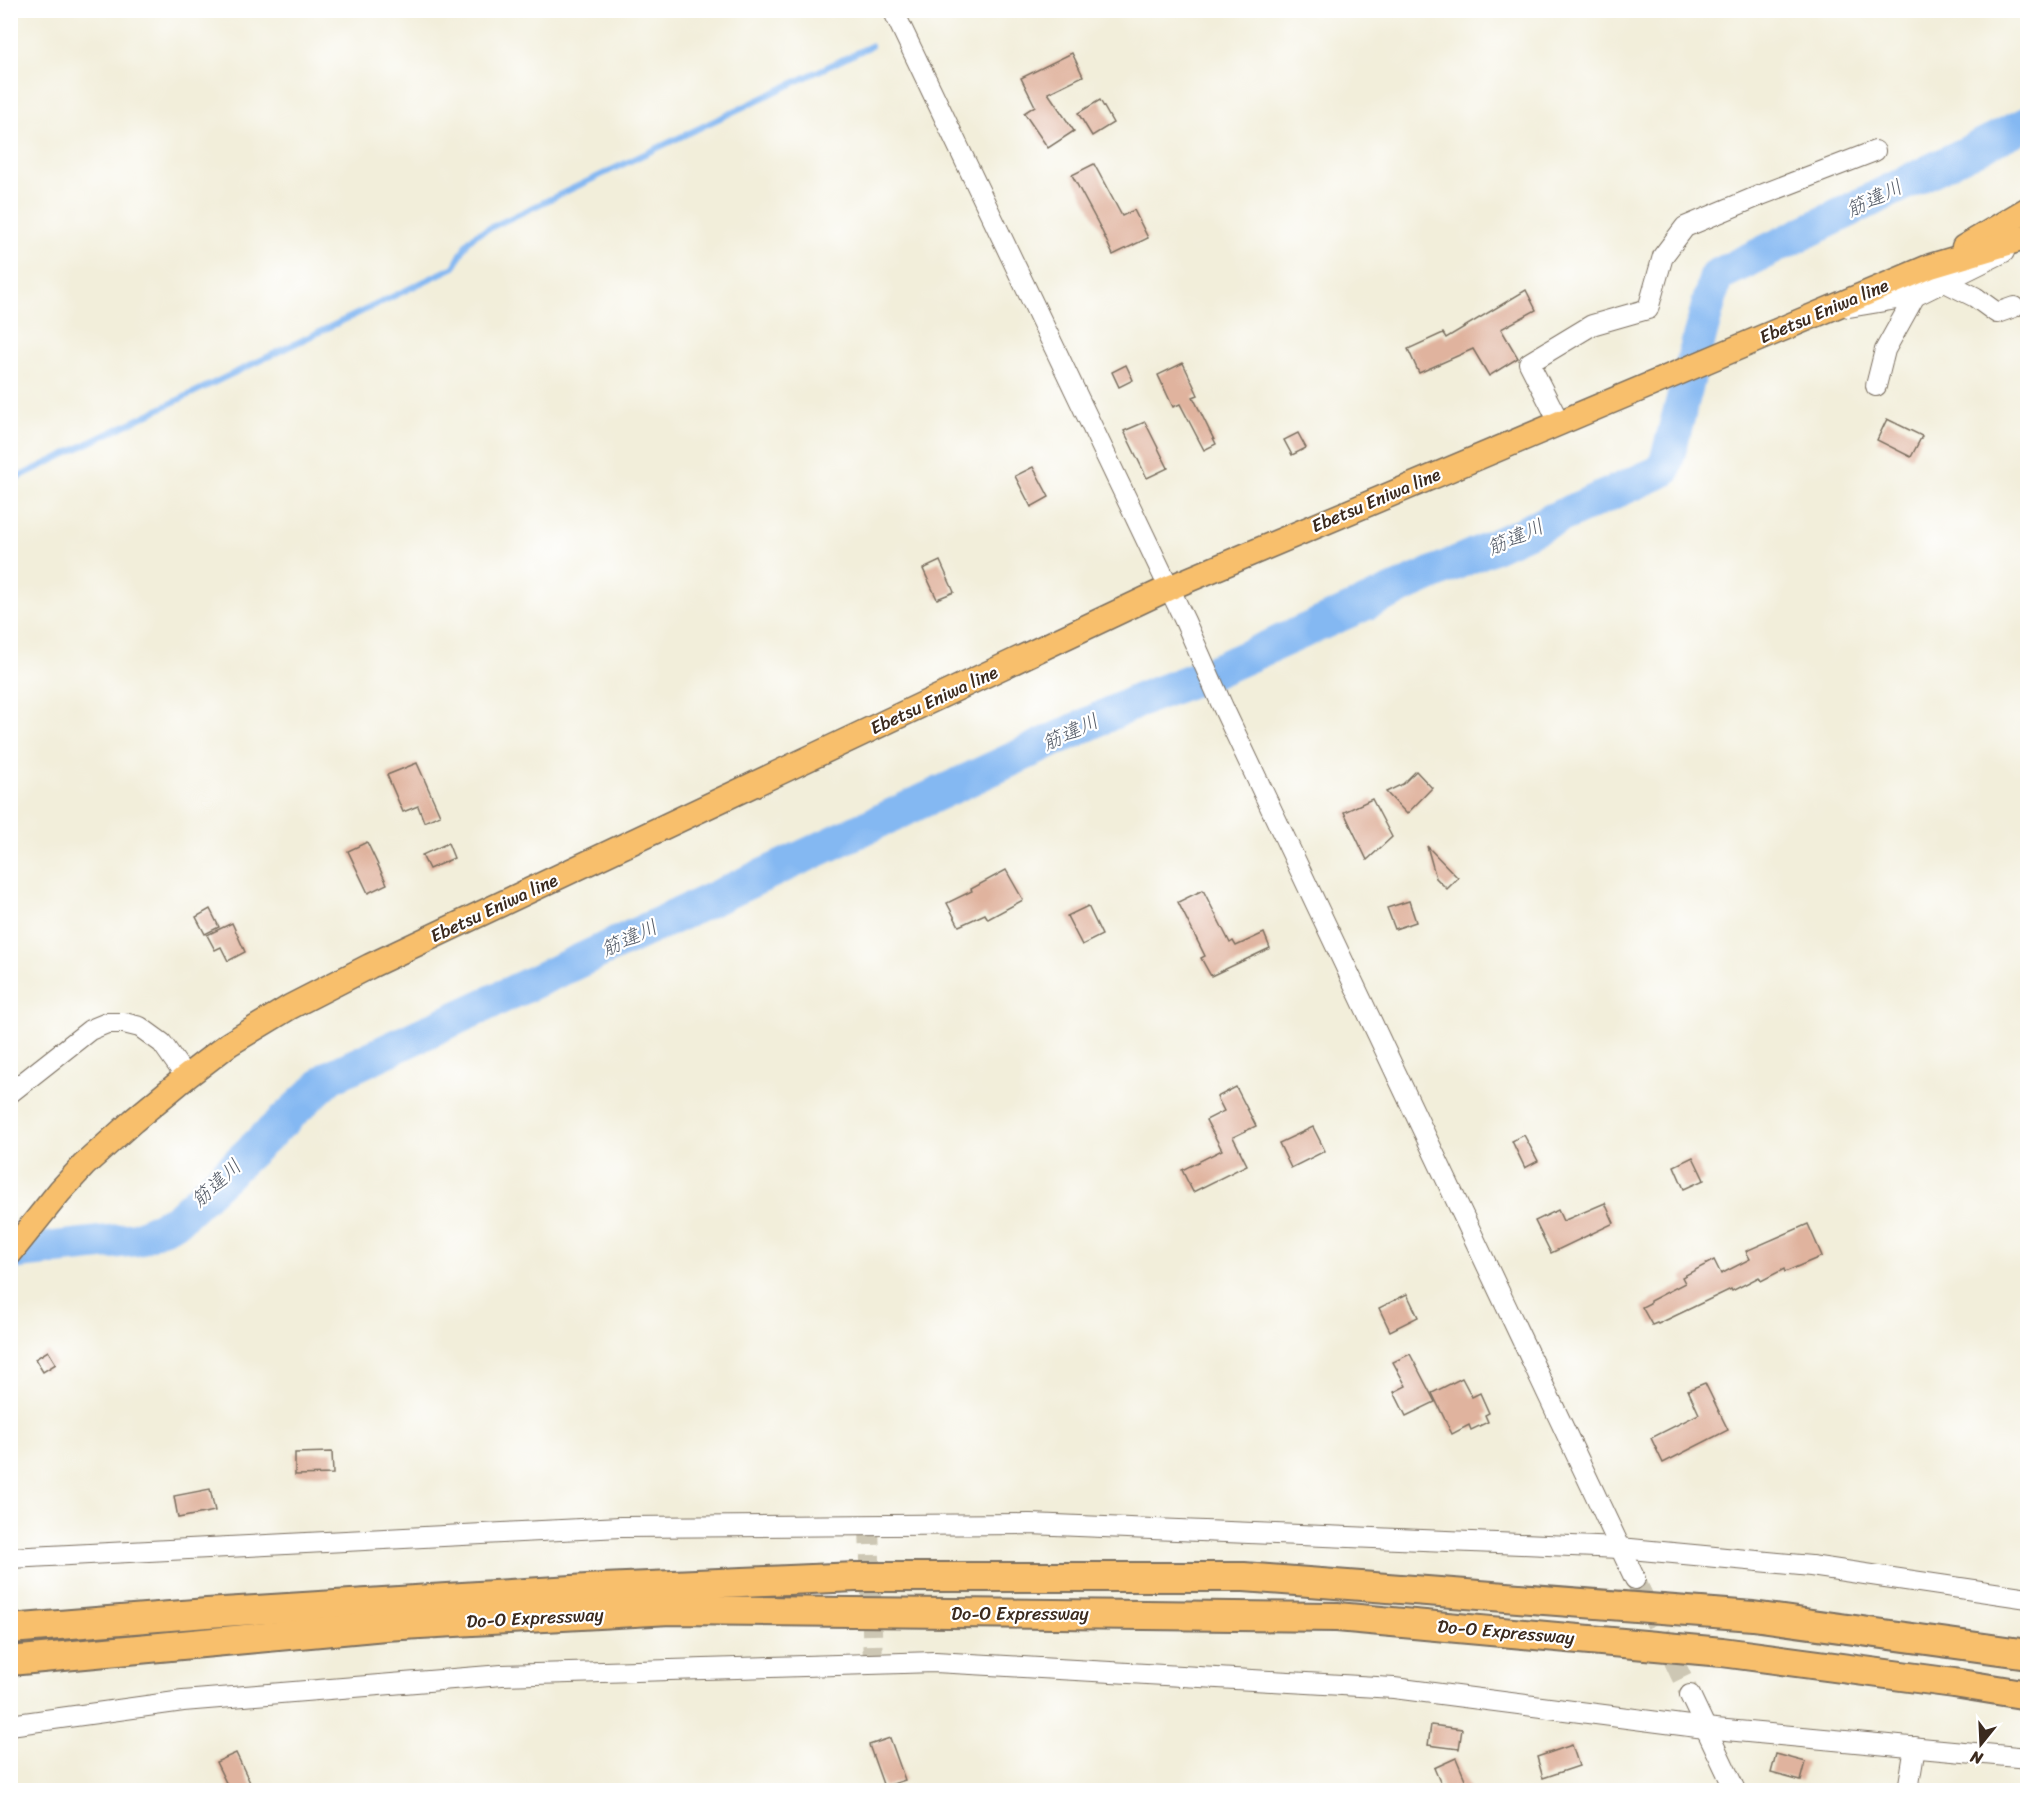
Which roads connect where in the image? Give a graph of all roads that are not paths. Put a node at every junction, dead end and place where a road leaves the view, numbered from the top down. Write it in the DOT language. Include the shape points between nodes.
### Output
graph roads {
  1 [pos="893,10"];
  2 [pos="1875,151"];
  3 [pos="2028,209"];
  4 [pos="2028,238"];
  5 [pos="1938,274"];
  6 [pos="1915,296"];
  7 [pos="2014,307"];
  8 [pos="1823,311"];
  9 [pos="1876,386"];
  10 [pos="1559,422"];
  11 [pos="1168,588"];
  12 [pos="186,1077"];
  13 [pos="10,1093"];
  14 [pos="10,1252"];
  15 [pos="1620,1548"];
  16 [pos="10,1558"];
  17 [pos="1635,1579"];
  18 [pos="2028,1598"];
  19 [pos="10,1629"];
  20 [pos="2028,1654"];
  21 [pos="10,1661"];
  22 [pos="1690,1695"];
  23 [pos="2028,1695"];
  24 [pos="10,1725"];
  25 [pos="1705,1728"];
  26 [pos="1915,1747"];
  27 [pos="2028,1758"];
  28 [pos="1735,1791"];
  29 [pos="1908,1791"];
  1 -- 11 [label="street"];
  2 -- 10 [label="street" via="1685,227 1663,256 1648,309 1592,325 1529,363"];
  3 -- 5 [label="main road, Ebetsu Eniwa line"];
  4 -- 5 [label="main road, Ebetsu Eniwa line"];
  5 -- 6 [label="street"];
  5 -- 7 [label="street" via="1997,313"];
  5 -- 8 [label="main road, Ebetsu Eniwa line"];
  6 -- 8 [label="street"];
  6 -- 9 [label="street" via="1885,350"];
  8 -- 10 [label="main road, Ebetsu Eniwa line"];
  10 -- 11 [label="main road, Ebetsu Eniwa line"];
  11 -- 12 [label="main road, Ebetsu Eniwa line" via="370,966 290,1007 229,1044"];
  11 -- 15 [label="street"];
  12 -- 13 [label="street" via="162,1043 140,1027 107,1023 90,1030"];
  12 -- 14 [label="main road, Ebetsu Eniwa line" via="84,1165"];
  15 -- 16 [label="street" via="1030,1524 621,1527"];
  15 -- 17 [label="street"];
  15 -- 18 [label="street" via="1811,1566"];
  19 -- 20 [label="highway, Do-O Expressway" via="638,1586 856,1577 1244,1577 1753,1616"];
  21 -- 23 [label="highway, Do-O Expressway" via="385,1626 670,1610 1337,1617 1722,1652"];
  22 -- 25 [label="street"];
  24 -- 25 [label="street" via="183,1701 502,1676 934,1662 1394,1688"];
  25 -- 26 [label="street"];
  25 -- 28 [label="street"];
  26 -- 27 [label="street"];
  26 -- 29 [label="street"];
}
